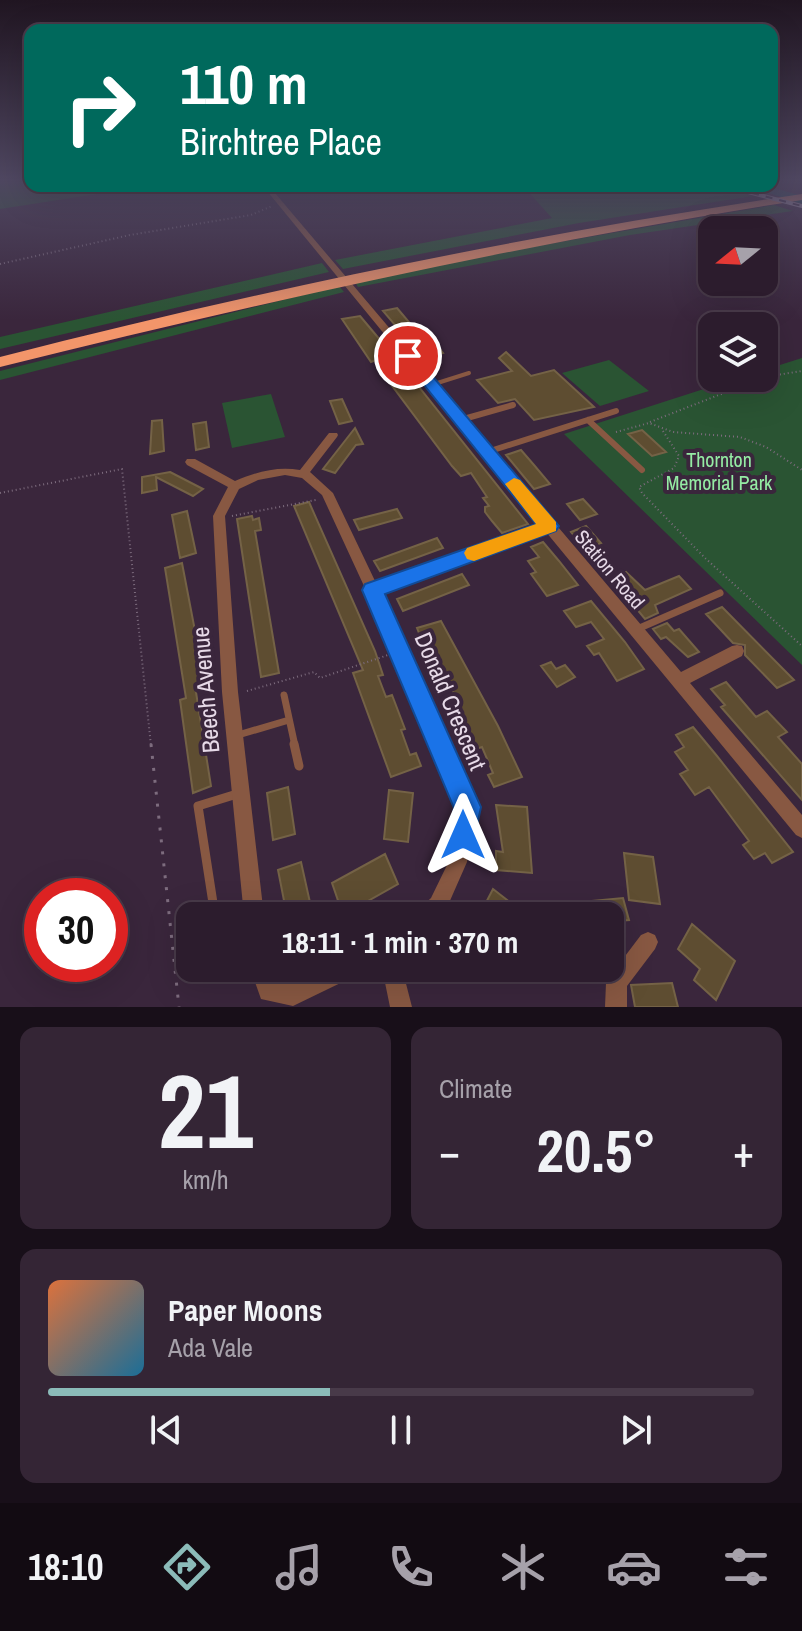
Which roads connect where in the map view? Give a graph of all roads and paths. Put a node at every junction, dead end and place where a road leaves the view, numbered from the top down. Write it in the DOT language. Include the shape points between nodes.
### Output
graph roads {
  1 [pos="184,226"];
  2 [pos="299,226"];
  3 [pos="616,226"];
  4 [pos="0,264"];
  5 [pos="315,283"];
  6 [pos="0,354"];
  7 [pos="0,362"];
  8 [pos="802,371"];
  9 [pos="469,373"];
  10 [pos="778,375"];
  11 [pos="431,385"];
  12 [pos="728,392"];
  13 [pos="513,405"];
  14 [pos="616,411"];
  15 [pos="460,420"];
  16 [pos="588,420"];
  17 [pos="649,423"];
  18 [pos="663,431"];
  19 [pos="333,435"];
  20 [pos="605,436"];
  21 [pos="487,452"];
  22 [pos="191,462"];
  23 [pos="642,470"];
  24 [pos="802,470"];
  25 [pos="303,474"];
  26 [pos="235,486"];
  27 [pos="0,493"];
  28 [pos="329,497"];
  29 [pos="219,519"];
  30 [pos="549,526"];
  31 [pos="373,590"];
  32 [pos="720,593"];
  33 [pos="635,630"];
  34 [pos="802,646"];
  35 [pos="401,651"];
  36 [pos="737,651"];
  37 [pos="678,681"];
  38 [pos="230,695"];
  39 [pos="284,695"];
  40 [pos="289,720"];
  41 [pos="234,736"];
  42 [pos="299,766"];
  43 [pos="240,793"];
  44 [pos="802,829"];
  45 [pos="213,902"];
  46 [pos="252,902"];
  47 [pos="439,902"];
  48 [pos="648,942"];
  49 [pos="265,982"];
  50 [pos="320,982"];
  51 [pos="395,982"];
  52 [pos="179,1007"];
  53 [pos="401,1007"];
  54 [pos="616,1007"];
  1 -- 4 [label="path"];
  2 -- 11 [label="street, Station Road"];
  3 -- 5 [label="highway"];
  5 -- 6 [label="highway"];
  5 -- 7 [label="highway"];
  8 -- 10 [label="path"];
  9 -- 11 [label="lane"];
  11 -- 15 [label="street, Station Road"];
  12 -- 17 [label="path"];
  13 -- 15 [label="lane"];
  14 -- 16 [label="lane"];
  15 -- 21 [label="street, Station Road"];
  16 -- 20 [label="lane"];
  16 -- 21 [label="lane"];
  17 -- 18 [label="path"];
  17 -- 20 [label="path"];
  18 -- 24 [label="path" via="755,441"];
  18 -- 34 [label="path" via="679,456 674,468 639,487 642,493"];
  19 -- 25 [label="street"];
  20 -- 23 [label="lane"];
  21 -- 30 [label="street, Station Road"];
  22 -- 26 [label="street"];
  25 -- 26 [label="street" via="285,471"];
  25 -- 28 [label="street, Donald Crescent"];
  26 -- 29 [label="street, Beech Avenue"];
  27 -- 52 [label="path" via="122,469"];
  28 -- 29 [label="path"];
  28 -- 31 [label="street, Donald Crescent"];
  29 -- 38 [label="street, Beech Avenue"];
  30 -- 31 [label="street"];
  30 -- 33 [label="street, Station Road"];
  31 -- 35 [label="street, Donald Crescent"];
  32 -- 33 [label="lane"];
  33 -- 37 [label="street, Station Road"];
  35 -- 38 [label="path" via="320,678 314,672"];
  35 -- 47 [label="street, Donald Crescent" via="468,807 458,862"];
  36 -- 37 [label="street"];
  37 -- 44 [label="street, Station Road"];
  38 -- 41 [label="street, Beech Avenue"];
  39 -- 40 [label="lane"];
  40 -- 41 [label="lane"];
  40 -- 42 [label="lane"];
  41 -- 43 [label="street, Beech Avenue"];
  43 -- 45 [label="lane" via="198,806"];
  43 -- 46 [label="street, Beech Avenue"];
  48 -- 54 [label="street" via="617,983"];
  49 -- 50 [label="street" via="269,991 293,995"];
  51 -- 53 [label="street"];
}
